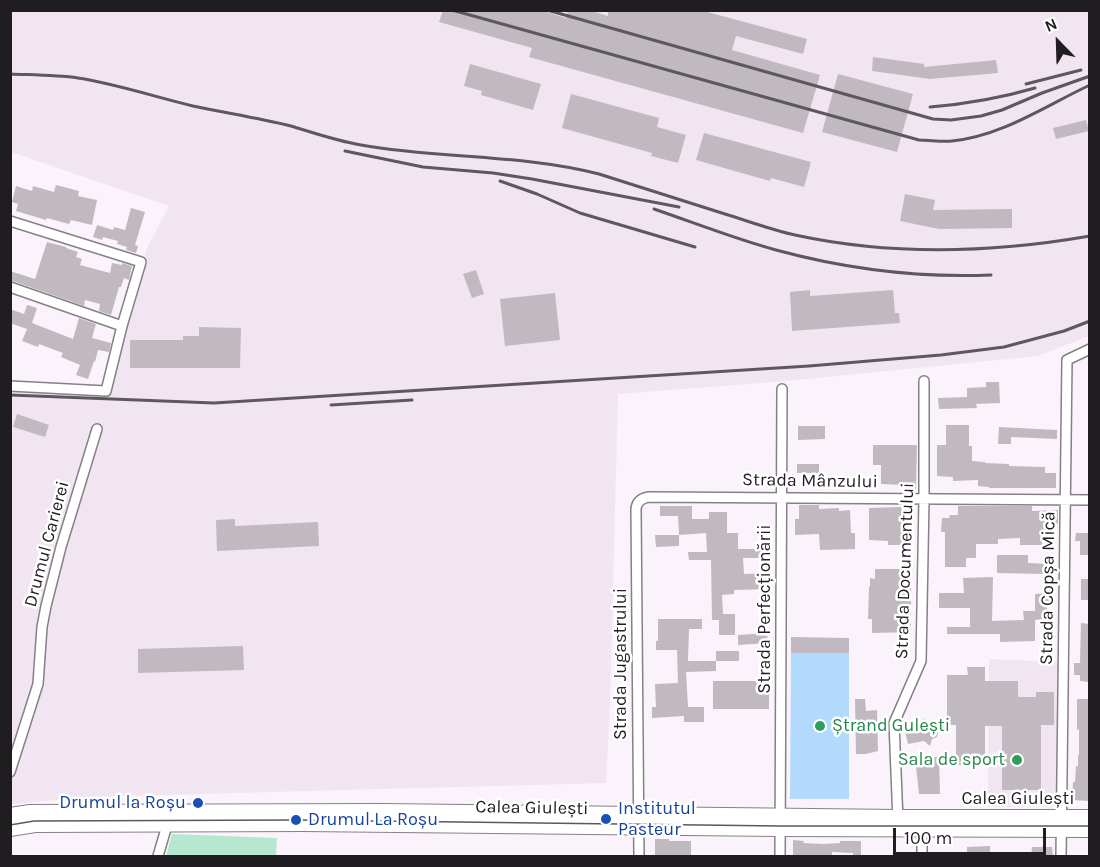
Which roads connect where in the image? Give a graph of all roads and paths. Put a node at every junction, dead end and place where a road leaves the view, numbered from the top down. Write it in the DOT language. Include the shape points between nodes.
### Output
graph roads {
  1 [pos="10,221"];
  2 [pos="10,287"];
  3 [pos="122,326"];
  4 [pos="1089,349"];
  5 [pos="924,381"];
  6 [pos="10,386"];
  7 [pos="782,389"];
  8 [pos="97,429"];
  9 [pos="782,497"];
  10 [pos="924,499"];
  11 [pos="640,500"];
  12 [pos="1066,500"];
  13 [pos="1089,500"];
  14 [pos="10,772"];
  15 [pos="10,815"];
  16 [pos="1089,817"];
  17 [pos="169,818"];
  18 [pos="639,821"];
  19 [pos="780,822"];
  20 [pos="898,823"];
  21 [pos="922,823"];
  22 [pos="1061,823"];
  23 [pos="10,829"];
  24 [pos="1089,830"];
  25 [pos="158,856"];
  26 [pos="639,856"];
  27 [pos="780,856"];
  28 [pos="922,856"];
  29 [pos="1061,856"];
  1 -- 3 [label="street" via="141,262"];
  2 -- 3 [label="street"];
  3 -- 6 [label="street" via="106,391"];
  4 -- 12 [label="street, Strada Copșa Mică" via="1067,360"];
  5 -- 10 [label="street, Strada Documentului"];
  7 -- 9 [label="street, Strada Perfecționării"];
  8 -- 14 [label="street, Drumul Carierei" via="46,606 38,684"];
  9 -- 10 [label="street, Strada Mânzului"];
  9 -- 11 [label="street, Strada Mânzului" via="649,496"];
  9 -- 19 [label="street, Strada Perfecționării"];
  10 -- 12 [label="street, Strada Mânzului"];
  10 -- 20 [label="street, Strada Documentului" via="921,661 894,723"];
  11 -- 18 [label="street, Strada Jugastrului" via="636,508"];
  12 -- 13 [label="street, Strada Mânzului"];
  12 -- 22 [label="street, Strada Copșa Mică"];
  15 -- 17 [label="main road, Calea Giulești" via="30,812"];
  16 -- 22 [label="main road, Calea Giulești"];
  17 -- 18 [label="main road, Calea Giulești" via="382,811"];
  17 -- 23 [label="main road, Calea Giulești"];
  17 -- 25 [label="street"];
  18 -- 19 [label="main road, Calea Giulești"];
  18 -- 26 [label="street, Strada Jugastrului"];
  19 -- 20 [label="main road, Calea Giulești"];
  19 -- 27 [label="street, Strada Perfecționării"];
  20 -- 21 [label="main road, Calea Giulești"];
  21 -- 22 [label="main road, Calea Giulești"];
  21 -- 28 [label="street"];
  22 -- 24 [label="main road, Calea Giulești"];
  22 -- 29 [label="street, Strada Copșa Mică"];
}
